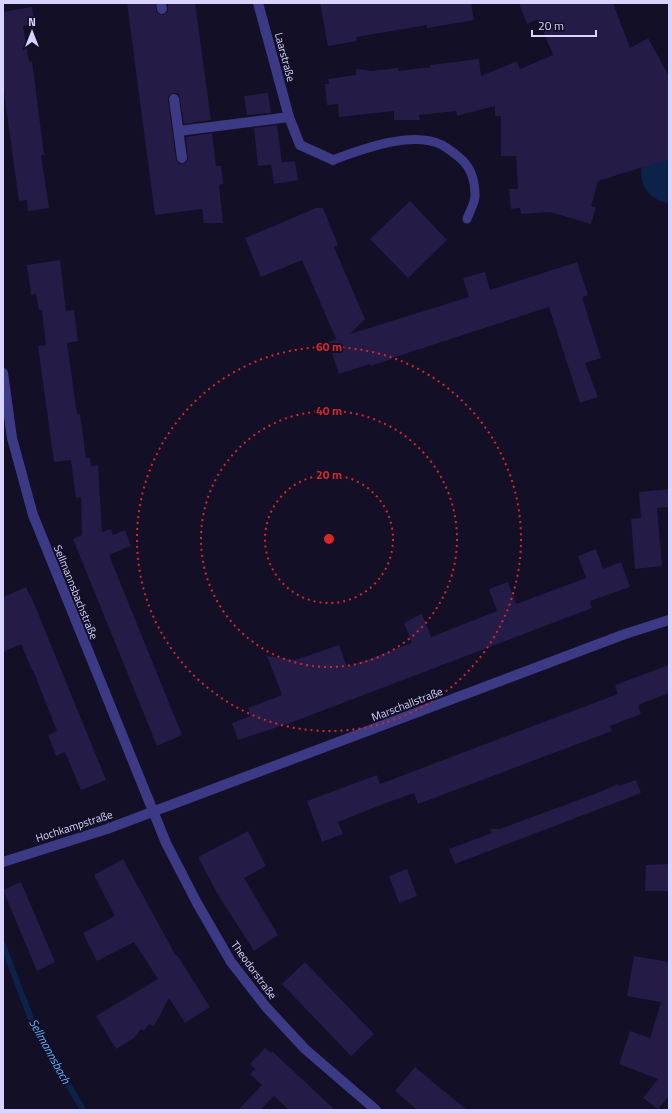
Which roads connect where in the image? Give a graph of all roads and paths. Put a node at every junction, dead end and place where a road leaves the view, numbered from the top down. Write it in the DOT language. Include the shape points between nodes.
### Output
graph roads {
  1 [pos="258,3"];
  2 [pos="174,99"];
  3 [pos="289,117"];
  4 [pos="179,131"];
  5 [pos="182,158"];
  6 [pos="333,160"];
  7 [pos="466,219"];
  8 [pos="3,373"];
  9 [pos="669,620"];
  10 [pos="153,812"];
  11 [pos="3,862"];
  12 [pos="376,1110"];
  1 -- 3 [label="street, Laarstraße"];
  2 -- 4 [label="street"];
  3 -- 4 [label="street"];
  3 -- 6 [label="street, Laarstraße" via="300,145"];
  4 -- 5 [label="street"];
  6 -- 7 [label="lane" via="378,144 410,140 441,145 452,151 471,172 475,198"];
  8 -- 10 [label="street, Sellmannsbachstraße" via="12,438 33,515"];
  9 -- 10 [label="street, Marschallstraße" via="625,634"];
  10 -- 11 [label="street, Hochkampstraße"];
  10 -- 12 [label="street, Theodorstraße" via="197,903 231,962 266,1007 305,1049"];
}
